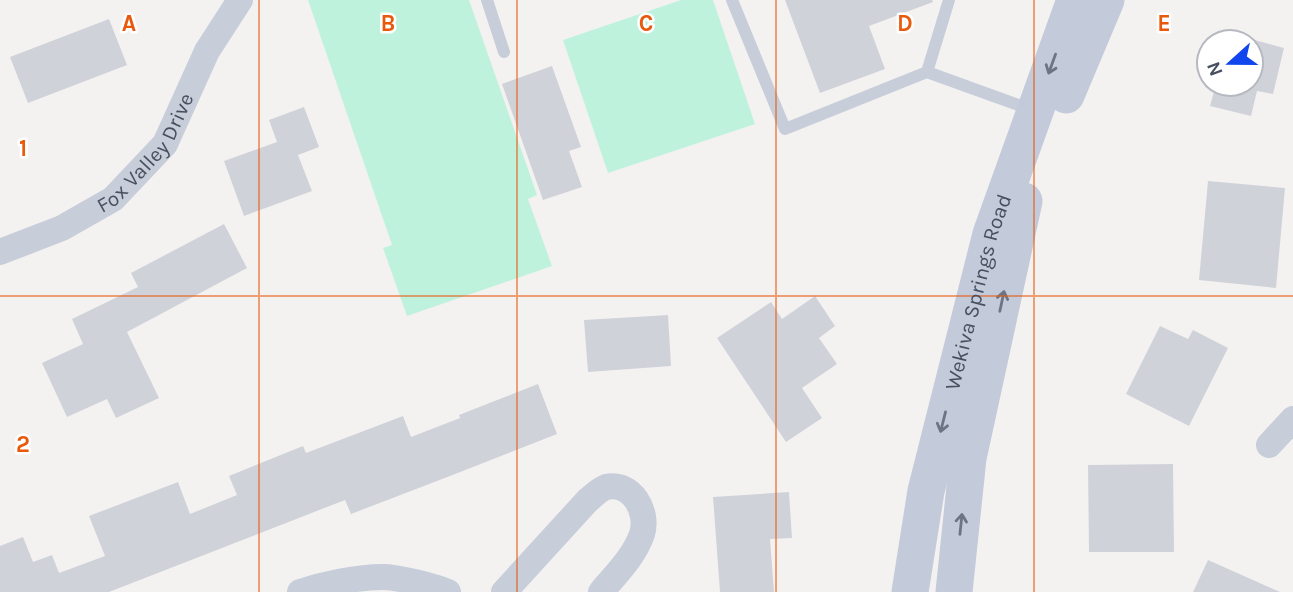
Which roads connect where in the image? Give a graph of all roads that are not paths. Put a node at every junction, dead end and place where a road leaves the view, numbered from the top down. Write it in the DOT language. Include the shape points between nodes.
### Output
graph roads {
  1 [pos="240,0"];
  2 [pos="487,0"];
  3 [pos="732,0"];
  4 [pos="949,0"];
  5 [pos="1075,0"];
  6 [pos="1106,0"];
  7 [pos="504,52"];
  8 [pos="928,72"];
  9 [pos="1035,111"];
  10 [pos="0,252"];
  11 [pos="1293,419"];
  12 [pos="1269,445"];
  13 [pos="300,592"];
  14 [pos="448,592"];
  15 [pos="504,592"];
  16 [pos="601,592"];
  17 [pos="910,592"];
  18 [pos="954,592"];
  1 -- 10 [label="street, Fox Valley Drive" via="206,51 165,144 113,200 62,228"];
  2 -- 7 [label="lane"];
  3 -- 8 [label="lane" via="785,129"];
  4 -- 8 [label="lane"];
  5 -- 9 [label="main road, Wekiva Springs Road, one-way"];
  18 -- 6 [label="main road, Wekiva Springs Road, one-way" via="968,458 1028,184"];
  8 -- 9 [label="lane"];
  9 -- 17 [label="main road, Wekiva Springs Road, one-way" via="991,234 926,491"];
  11 -- 12 [label="street"];
  13 -- 14 [label="street" via="322,584 384,577"];
  15 -- 16 [label="street" via="588,500 605,488 620,487 634,495 642,512 643,532 628,561"];
}
